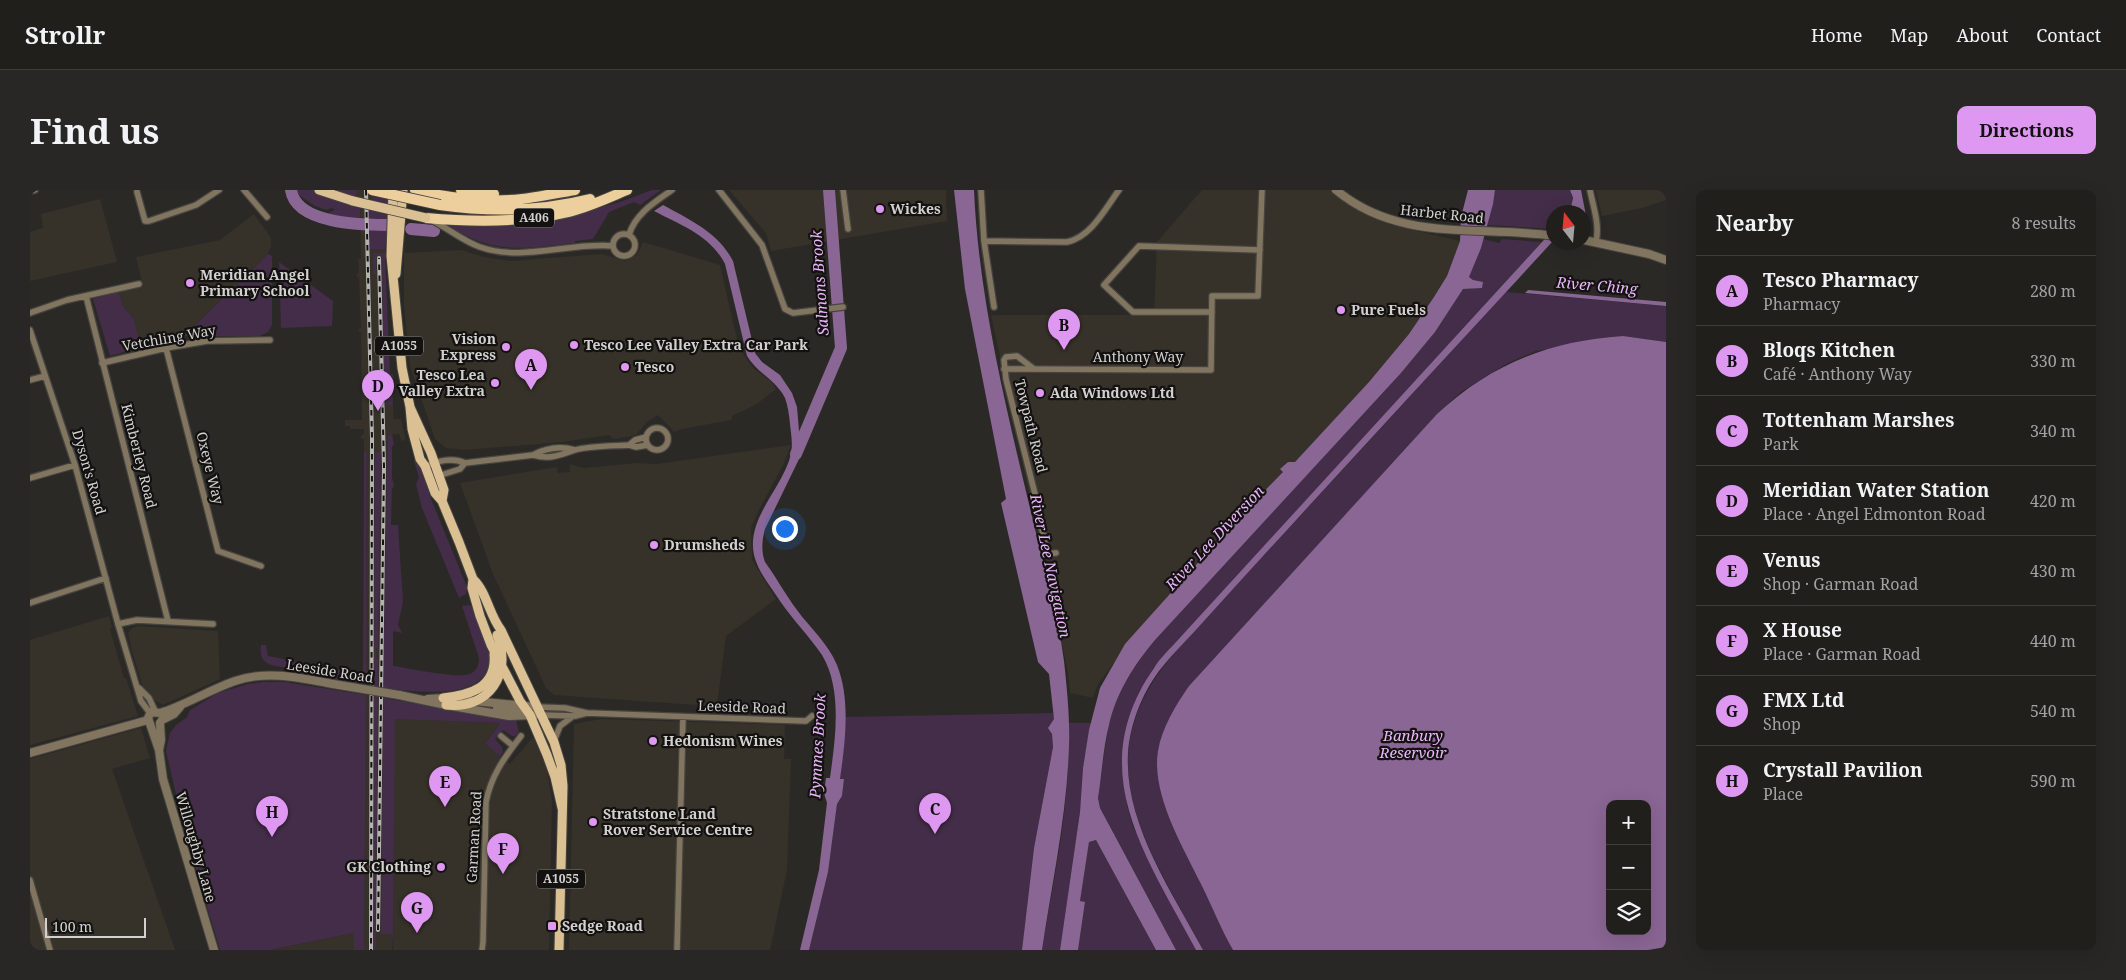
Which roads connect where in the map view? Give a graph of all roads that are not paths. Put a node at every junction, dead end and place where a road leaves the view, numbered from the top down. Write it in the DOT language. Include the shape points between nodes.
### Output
graph roads {
  1 [pos="35,190"];
  2 [pos="219,190"];
  3 [pos="244,190"];
  4 [pos="319,190"];
  5 [pos="372,190"];
  6 [pos="393,190"];
  7 [pos="403,190"];
  8 [pos="414,190"];
  9 [pos="461,190"];
  10 [pos="575,190"];
  11 [pos="626,190"];
  12 [pos="672,190"];
  13 [pos="719,190"];
  14 [pos="843,190"];
  15 [pos="981,190"];
  16 [pos="1119,190"];
  17 [pos="1262,190"];
  18 [pos="1336,190"];
  19 [pos="1590,190"];
  20 [pos="30,191"];
  21 [pos="137,192"];
  22 [pos="540,196"];
  23 [pos="440,200"];
  24 [pos="267,217"];
  25 [pos="433,220"];
  26 [pos="848,229"];
  27 [pos="628,235"];
  28 [pos="1546,235"];
  29 [pos="984,241"];
  30 [pos="1591,241"];
  31 [pos="1596,241"];
  32 [pos="613,246"];
  33 [pos="1260,250"];
  34 [pos="1666,260"];
  35 [pos="139,284"];
  36 [pos="394,284"];
  37 [pos="86,296"];
  38 [pos="843,307"];
  39 [pos="994,307"];
  40 [pos="30,312"];
  41 [pos="1212,312"];
  42 [pos="30,330"];
  43 [pos="270,340"];
  44 [pos="166,348"];
  45 [pos="102,363"];
  46 [pos="1004,369"];
  47 [pos="1034,369"];
  48 [pos="46,376"];
  49 [pos="30,380"];
  50 [pos="410,407"];
  51 [pos="646,437"];
  52 [pos="629,444"];
  53 [pos="648,445"];
  54 [pos="434,462"];
  55 [pos="465,463"];
  56 [pos="75,465"];
  57 [pos="426,470"];
  58 [pos="439,476"];
  59 [pos="30,478"];
  60 [pos="442,501"];
  61 [pos="1056,553"];
  62 [pos="261,566"];
  63 [pos="106,578"];
  64 [pos="473,579"];
  65 [pos="30,594"];
  66 [pos="31,602"];
  67 [pos="168,621"];
  68 [pos="495,622"];
  69 [pos="118,624"];
  70 [pos="213,624"];
  71 [pos="491,644"];
  72 [pos="502,667"];
  73 [pos="445,702"];
  74 [pos="476,702"];
  75 [pos="523,705"];
  76 [pos="588,713"];
  77 [pos="541,714"];
  78 [pos="530,715"];
  79 [pos="575,716"];
  80 [pos="812,716"];
  81 [pos="683,717"];
  82 [pos="155,718"];
  83 [pos="501,736"];
  84 [pos="521,736"];
  85 [pos="554,742"];
  86 [pos="513,746"];
  87 [pos="30,753"];
  88 [pos="562,808"];
  89 [pos="30,880"];
  90 [pos="50,950"];
  91 [pos="214,950"];
  92 [pos="482,950"];
  93 [pos="559,950"];
  94 [pos="676,950"];
  1 -- 20 [label="street"];
  2 -- 21 [label="street" via="196,205 149,221 143,217"];
  3 -- 24 [label="street"];
  4 -- 25 [label="main road, A406, bridge"];
  5 -- 23 [label="highway, A406, bridge"];
  6 -- 36 [label="main road, A1055" via="391,256"];
  7 -- 36 [label="main road, A1055"];
  8 -- 23 [label="highway, A406"];
  9 -- 22 [label="highway"];
  10 -- 22 [label="highway, A406"];
  11 -- 23 [label="highway, A406" via="565,204 525,208 477,209"];
  11 -- 25 [label="highway, A406" via="571,211 545,216"];
  12 -- 27 [label="street" via="644,211"];
  13 -- 38 [label="street" via="762,245 785,308 793,313"];
  14 -- 26 [label="street"];
  15 -- 29 [label="street"];
  16 -- 29 [label="street" via="1078,240"];
  17 -- 33 [label="street"];
  18 -- 28 [label="street, Harbet Road" via="1355,205 1401,223 1449,230"];
  19 -- 31 [label="street"];
  22 -- 23 [label="highway, A406"];
  25 -- 32 [label="street" via="467,241 500,252"];
  27 -- 32 [label="street" via="619,236"];
  27 -- 32 [label="street" via="635,245 631,254 621,256"];
  29 -- 39 [label="street"];
  30 -- 31 [label="street"];
  31 -- 34 [label="street"];
  33 -- 41 [label="street" via="1258,296 1212,296"];
  33 -- 41 [label="street" via="1139,246 1104,285 1133,312"];
  35 -- 37 [label="street"];
  36 -- 50 [label="main road, A1055" via="400,356"];
  37 -- 40 [label="street"];
  37 -- 45 [label="street, Kimberley Road"];
  41 -- 47 [label="street, Anthony Way" via="1211,370"];
  42 -- 48 [label="street, Dyson's Road"];
  43 -- 44 [label="street, Vetchling Way" via="207,341"];
  44 -- 45 [label="street, Vetchling Way"];
  44 -- 62 [label="street, Oxeye Way" via="218,551"];
  45 -- 67 [label="street, Kimberley Road"];
  46 -- 47 [label="street, Anthony Way"];
  46 -- 47 [label="street, Towpath Road" via="1004,360 1012,355"];
  46 -- 61 [label="street, Towpath Road" via="1047,554"];
  48 -- 49 [label="street"];
  48 -- 56 [label="street, Dyson's Road"];
  50 -- 54 [label="main road, A1055"];
  50 -- 57 [label="main road, A1055" via="413,434"];
  51 -- 52 [label="street"];
  51 -- 53 [label="street"];
  51 -- 53 [label="street" via="658,428 668,437 663,448 653,449"];
  52 -- 53 [label="street" via="636,447"];
  52 -- 55 [label="street" via="575,450 565,448"];
  54 -- 55 [label="street" via="457,459"];
  54 -- 57 [label="street"];
  54 -- 58 [label="main road, A1055"];
  55 -- 58 [label="street" via="460,469"];
  56 -- 59 [label="street"];
  56 -- 63 [label="street, Dyson's Road"];
  57 -- 58 [label="street"];
  57 -- 60 [label="main road, A1055" via="434,493"];
  58 -- 60 [label="main road, A1055" via="444,490"];
  60 -- 64 [label="main road, A1055"];
  63 -- 66 [label="street"];
  63 -- 69 [label="street, Dyson's Road"];
  64 -- 68 [label="main road, A1055" via="480,585"];
  64 -- 71 [label="main road, A1055" via="474,598"];
  65 -- 66 [label="street"];
  67 -- 69 [label="street" via="137,620"];
  67 -- 70 [label="street"];
  68 -- 72 [label="main road"];
  68 -- 77 [label="main road, A1055"];
  69 -- 82 [label="street, Willoughby Lane" via="141,702"];
  71 -- 72 [label="main road, A1055"];
  71 -- 73 [label="main road" via="494,664 484,685"];
  72 -- 74 [label="main road" via="494,686"];
  72 -- 75 [label="main road, A1055"];
  73 -- 74 [label="main road" via="461,706"];
  73 -- 78 [label="street, Leeside Road" via="514,716"];
  73 -- 82 [label="street, Leeside Road, bridge" via="278,675 234,681"];
  74 -- 75 [label="street, Leeside Road"];
  74 -- 78 [label="street"];
  75 -- 77 [label="street, Leeside Road"];
  75 -- 78 [label="main road, A1055"];
  76 -- 77 [label="street, Leeside Road" via="565,708"];
  76 -- 79 [label="street, Leeside Road"];
  76 -- 81 [label="street, Leeside Road"];
  77 -- 78 [label="main road"];
  77 -- 78 [label="main road"];
  77 -- 79 [label="street, Leeside Road"];
  77 -- 85 [label="main road, A1055"];
  78 -- 88 [label="main road, A1055" via="553,770"];
  79 -- 85 [label="street" via="560,726"];
  80 -- 81 [label="street, Leeside Road" via="806,721"];
  81 -- 94 [label="street"];
  82 -- 87 [label="street, Leeside Road"];
  82 -- 91 [label="street, Willoughby Lane" via="163,778"];
  83 -- 86 [label="street"];
  84 -- 86 [label="street, Garman Road"];
  85 -- 88 [label="main road, A1055" via="562,772"];
  86 -- 92 [label="street, Garman Road" via="496,769 488,788"];
  88 -- 93 [label="main road, A1055"];
  89 -- 90 [label="street"];
}
